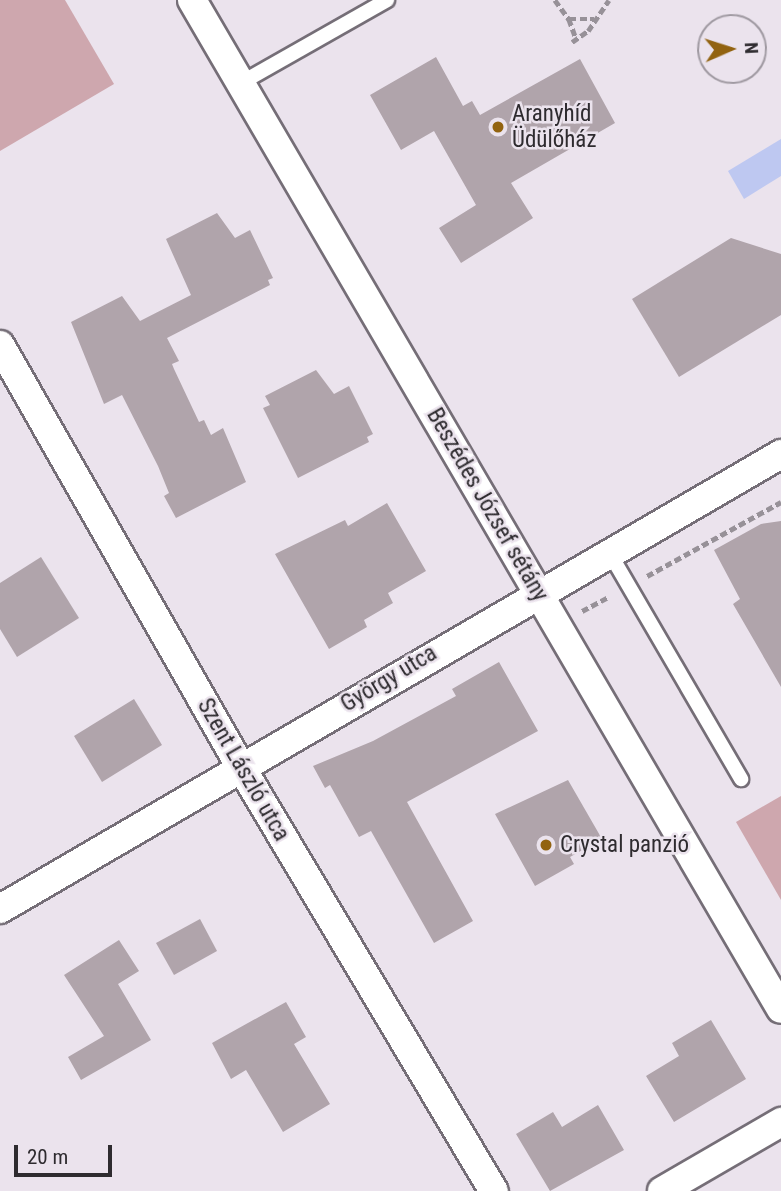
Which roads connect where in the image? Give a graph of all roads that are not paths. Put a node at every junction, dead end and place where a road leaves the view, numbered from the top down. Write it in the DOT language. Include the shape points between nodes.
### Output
graph roads {
  1 [pos="192,0"];
  2 [pos="387,0"];
  3 [pos="241,83"];
  4 [pos="0,345"];
  5 [pos="781,454"];
  6 [pos="609,552"];
  7 [pos="538,592"];
  8 [pos="241,767"];
  9 [pos="741,779"];
  10 [pos="0,909"];
  11 [pos="781,1009"];
  12 [pos="781,1122"];
  13 [pos="494,1191"];
  14 [pos="662,1191"];
  1 -- 3 [label="street, Beszédes József sétány"];
  2 -- 3 [label="lane"];
  3 -- 7 [label="street, Beszédes József sétány"];
  4 -- 8 [label="street, Szent László utca"];
  5 -- 6 [label="street, György utca"];
  6 -- 7 [label="street, György utca"];
  6 -- 9 [label="lane"];
  7 -- 8 [label="street, György utca"];
  7 -- 11 [label="street, Beszédes József sétány"];
  8 -- 10 [label="street, György utca"];
  8 -- 13 [label="street, Szent László utca"];
  12 -- 14 [label="street"];
}
